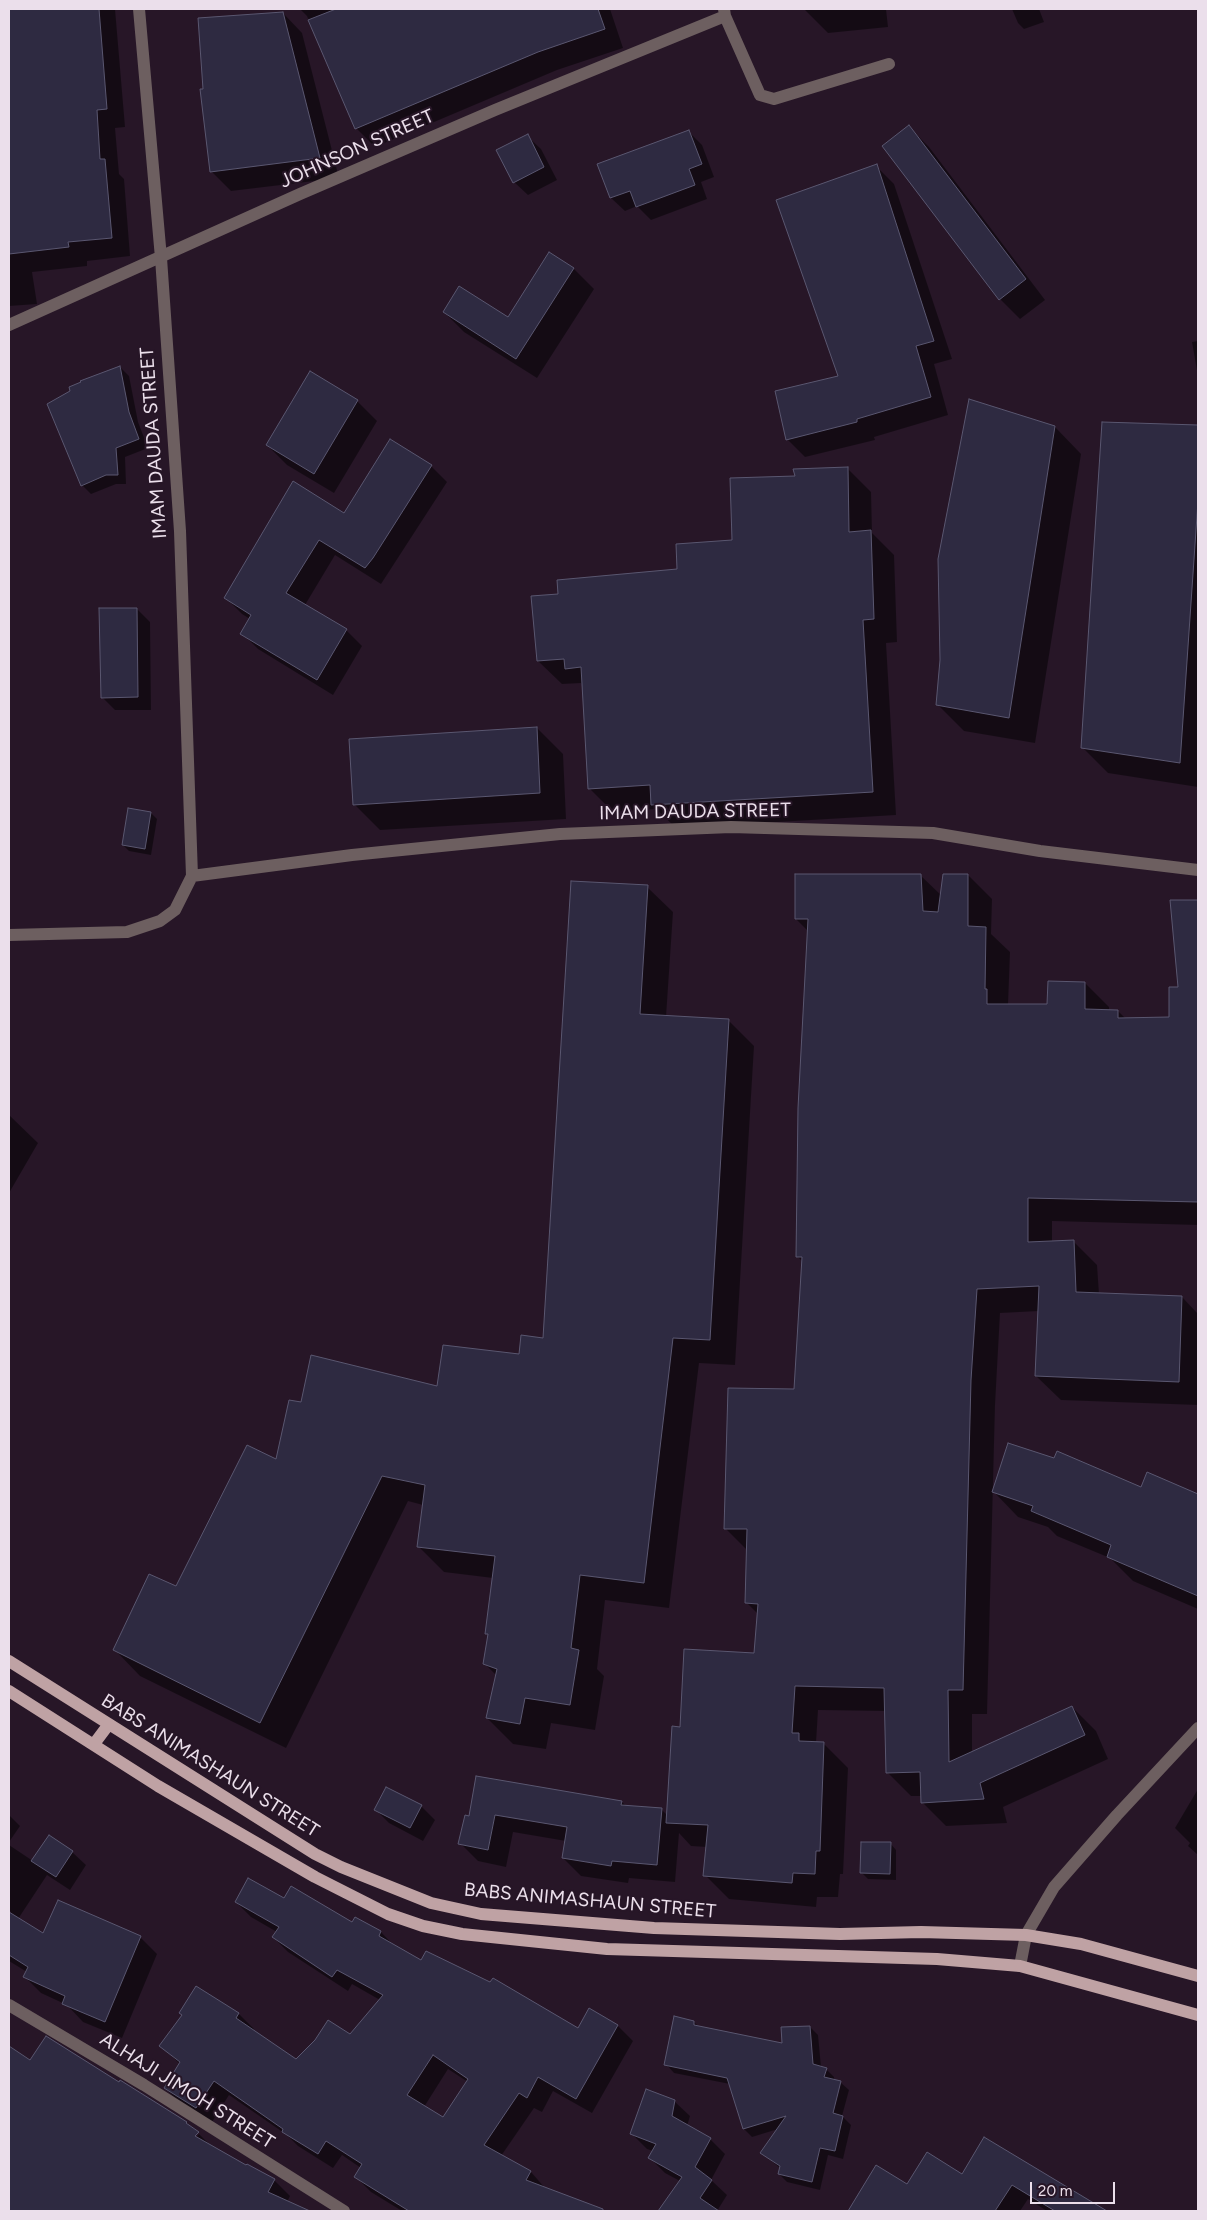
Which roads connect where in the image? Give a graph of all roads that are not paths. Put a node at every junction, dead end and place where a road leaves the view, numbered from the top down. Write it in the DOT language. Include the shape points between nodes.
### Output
graph roads {
  1 [pos="139,9"];
  2 [pos="725,12"];
  3 [pos="889,64"];
  4 [pos="160,258"];
  5 [pos="9,325"];
  6 [pos="1198,870"];
  7 [pos="192,876"];
  8 [pos="9,935"];
  9 [pos="9,1661"];
  10 [pos="9,1691"];
  11 [pos="109,1724"];
  12 [pos="1198,1728"];
  13 [pos="94,1744"];
  14 [pos="1026,1935"];
  15 [pos="1020,1966"];
  16 [pos="1198,1976"];
  17 [pos="9,2005"];
  18 [pos="1198,2015"];
  19 [pos="344,2211"];
  1 -- 4 [label="street, IMAM DAUDA STREET"];
  2 -- 3 [label="street" via="760,95 774,98"];
  2 -- 4 [label="street, JOHNSON STREET" via="282,202"];
  4 -- 5 [label="street, JOHNSON STREET"];
  4 -- 7 [label="street, IMAM DAUDA STREET" via="180,531"];
  6 -- 7 [label="street, IMAM DAUDA STREET" via="1040,851 933,833 731,827 560,834 352,855"];
  7 -- 8 [label="street, IMAM DAUDA STREET" via="175,910 160,921 127,932"];
  9 -- 11 [label="main road, BABS ANIMASHAUN STREET"];
  10 -- 13 [label="main road"];
  11 -- 13 [label="main road"];
  11 -- 14 [label="main road, BABS ANIMASHAUN STREET" via="315,1854 431,1903 481,1914 654,1928"];
  12 -- 14 [label="street" via="1054,1887"];
  13 -- 15 [label="main road" via="158,1786 315,1877 388,1914 423,1926 471,1935 607,1949 937,1959"];
  14 -- 15 [label="street"];
  14 -- 16 [label="main road, BABS ANIMASHAUN STREET" via="1082,1944"];
  15 -- 18 [label="main road"];
  17 -- 19 [label="street, ALHAJI JIMOH STREET" via="144,2085"];
}
